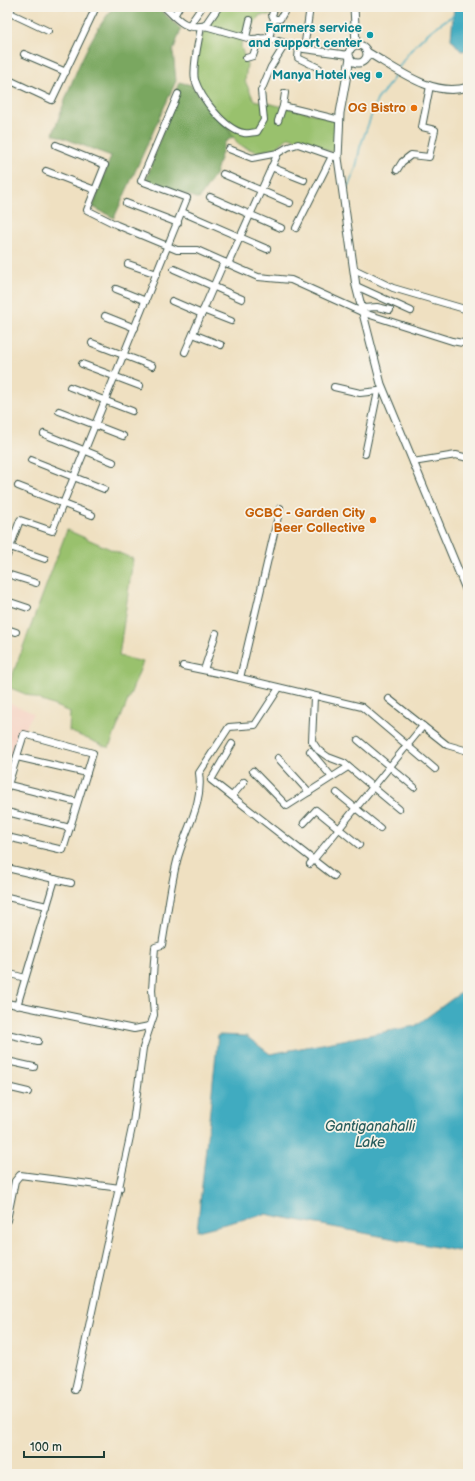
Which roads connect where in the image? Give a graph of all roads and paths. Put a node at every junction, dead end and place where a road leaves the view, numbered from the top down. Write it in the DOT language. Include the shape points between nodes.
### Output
graph roads {
  1 [pos="96,7"];
  2 [pos="165,7"];
  3 [pos="179,7"];
  4 [pos="202,7"];
  5 [pos="218,7"];
  6 [pos="275,7"];
  7 [pos="287,7"];
  8 [pos="310,7"];
  9 [pos="354,7"];
  10 [pos="10,13"];
  11 [pos="174,16"];
  12 [pos="274,19"];
  13 [pos="250,20"];
  14 [pos="203,26"];
  15 [pos="188,27"];
  16 [pos="48,31"];
  17 [pos="246,37"];
  18 [pos="259,38"];
  19 [pos="269,38"];
  20 [pos="286,43"];
  21 [pos="356,44"];
  22 [pos="302,48"];
  23 [pos="367,52"];
  24 [pos="24,54"];
  25 [pos="349,57"];
  26 [pos="246,58"];
  27 [pos="319,68"];
  28 [pos="66,72"];
  29 [pos="9,80"];
  30 [pos="430,86"];
  31 [pos="468,87"];
  32 [pos="285,93"];
  33 [pos="178,94"];
  34 [pos="283,106"];
  35 [pos="340,120"];
  36 [pos="278,121"];
  37 [pos="56,145"];
  38 [pos="229,149"];
  39 [pos="278,153"];
  40 [pos="335,157"];
  41 [pos="271,167"];
  42 [pos="397,170"];
  43 [pos="46,171"];
  44 [pos="223,174"];
  45 [pos="304,180"];
  46 [pos="95,190"];
  47 [pos="261,191"];
  48 [pos="210,196"];
  49 [pos="126,203"];
  50 [pos="290,203"];
  51 [pos="182,212"];
  52 [pos="250,214"];
  53 [pos="178,223"];
  54 [pos="281,228"];
  55 [pos="296,228"];
  56 [pos="240,238"];
  57 [pos="168,246"];
  58 [pos="267,249"];
  59 [pos="226,263"];
  60 [pos="128,264"];
  61 [pos="174,269"];
  62 [pos="354,269"];
  63 [pos="156,274"];
  64 [pos="214,286"];
  65 [pos="356,286"];
  66 [pos="116,289"];
  67 [pos="242,299"];
  68 [pos="146,301"];
  69 [pos="172,301"];
  70 [pos="390,310"];
  71 [pos="468,310"];
  72 [pos="363,311"];
  73 [pos="411,311"];
  74 [pos="202,312"];
  75 [pos="105,316"];
  76 [pos="231,321"];
  77 [pos="135,328"];
  78 [pos="193,334"];
  79 [pos="92,343"];
  80 [pos="468,344"];
  81 [pos="221,345"];
  82 [pos="185,352"];
  83 [pos="124,355"];
  84 [pos="82,364"];
  85 [pos="152,366"];
  86 [pos="115,376"];
  87 [pos="140,386"];
  88 [pos="70,387"];
  89 [pos="334,387"];
  90 [pos="381,391"];
  91 [pos="105,400"];
  92 [pos="59,411"];
  93 [pos="132,411"];
  94 [pos="95,425"];
  95 [pos="44,434"];
  96 [pos="123,436"];
  97 [pos="85,450"];
  98 [pos="364,454"];
  99 [pos="468,458"];
  100 [pos="31,460"];
  101 [pos="113,462"];
  102 [pos="413,462"];
  103 [pos="74,477"];
  104 [pos="18,486"];
  105 [pos="104,489"];
  106 [pos="63,504"];
  107 [pos="280,508"];
  108 [pos="92,515"];
  109 [pos="9,547"];
  110 [pos="7,556"];
  111 [pos="45,559"];
  112 [pos="7,574"];
  113 [pos="36,583"];
  114 [pos="468,594"];
  115 [pos="7,601"];
  116 [pos="28,608"];
  117 [pos="7,629"];
  118 [pos="16,632"];
  119 [pos="216,632"];
  120 [pos="183,666"];
  121 [pos="204,670"];
  122 [pos="240,678"];
  123 [pos="279,688"];
  124 [pos="314,697"];
  125 [pos="389,699"];
  126 [pos="423,726"];
  127 [pos="358,740"];
  128 [pos="232,744"];
  129 [pos="407,746"];
  130 [pos="310,751"];
  131 [pos="468,751"];
  132 [pos="17,757"];
  133 [pos="278,758"];
  134 [pos="348,767"];
  135 [pos="390,767"];
  136 [pos="435,769"];
  137 [pos="253,771"];
  138 [pos="87,773"];
  139 [pos="331,776"];
  140 [pos="244,782"];
  141 [pos="8,787"];
  142 [pos="374,787"];
  143 [pos="414,787"];
  144 [pos="309,792"];
  145 [pos="337,792"];
  146 [pos="232,796"];
  147 [pos="77,802"];
  148 [pos="356,808"];
  149 [pos="399,809"];
  150 [pos="7,812"];
  151 [pos="304,824"];
  152 [pos="70,828"];
  153 [pos="380,828"];
  154 [pos="339,829"];
  155 [pos="7,837"];
  156 [pos="359,845"];
  157 [pos="312,862"];
  158 [pos="7,868"];
  159 [pos="334,876"];
  160 [pos="55,879"];
  161 [pos="71,883"];
  162 [pos="7,897"];
  163 [pos="47,906"];
  164 [pos="7,973"];
  165 [pos="25,978"];
  166 [pos="7,1003"];
  167 [pos="17,1006"];
  168 [pos="149,1026"];
  169 [pos="7,1034"];
  170 [pos="38,1041"];
  171 [pos="7,1062"];
  172 [pos="34,1067"];
  173 [pos="7,1087"];
  174 [pos="28,1092"];
  175 [pos="120,1188"];
  176 [pos="7,1220"];
  177 [pos="75,1390"];
  1 -- 28 [label="street"];
  2 -- 11 [label="street"];
  3 -- 11 [label="street"];
  4 -- 15 [label="street"];
  5 -- 14 [label="street"];
  6 -- 12 [label="street" via="272,15"];
  7 -- 12 [label="street" via="280,19"];
  8 -- 22 [label="street"];
  9 -- 21 [label="street"];
  10 -- 16 [label="street"];
  11 -- 15 [label="street"];
  12 -- 19 [label="street"];
  13 -- 17 [label="street"];
  14 -- 15 [label="street"];
  14 -- 17 [label="street"];
  14 -- 20 [label="street" via="195,79 207,102 219,117 233,129 245,134 257,132 264,120 261,91 271,67"];
  17 -- 18 [label="street"];
  18 -- 19 [label="street"];
  18 -- 26 [label="street" via="253,56"];
  19 -- 20 [label="street"];
  20 -- 22 [label="street"];
  21 -- 23 [label="street" via="362,45"];
  21 -- 25 [label="street" via="349,50"];
  22 -- 25 [label="street"];
  22 -- 27 [label="street" via="298,58"];
  23 -- 25 [label="street" via="360,62 354,62"];
  23 -- 30 [label="street"];
  24 -- 28 [label="street"];
  25 -- 35 [label="street"];
  28 -- 29 [label="street" via="52,100"];
  30 -- 31 [label="street" via="450,90"];
  30 -- 42 [label="street" via="422,127 435,130 429,158 411,156 402,162"];
  32 -- 34 [label="street"];
  33 -- 51 [label="street" via="141,181 187,198"];
  34 -- 35 [label="street"];
  34 -- 36 [label="street"];
  35 -- 40 [label="street"];
  37 -- 46 [label="street" via="105,165"];
  38 -- 39 [label="street" via="252,158"];
  39 -- 40 [label="street" via="298,144"];
  39 -- 41 [label="street"];
  40 -- 55 [label="street"];
  40 -- 62 [label="street"];
  41 -- 45 [label="street"];
  41 -- 47 [label="street"];
  43 -- 46 [label="street"];
  44 -- 47 [label="street"];
  46 -- 57 [label="street" via="87,210"];
  47 -- 50 [label="street"];
  47 -- 52 [label="street"];
  48 -- 52 [label="street"];
  49 -- 53 [label="street"];
  51 -- 53 [label="street"];
  51 -- 56 [label="street"];
  52 -- 54 [label="street"];
  52 -- 56 [label="street"];
  53 -- 57 [label="street"];
  56 -- 58 [label="street"];
  56 -- 59 [label="street"];
  57 -- 59 [label="street" via="176,250 197,250"];
  57 -- 63 [label="street"];
  59 -- 64 [label="street"];
  59 -- 72 [label="street" via="258,277 291,280"];
  60 -- 63 [label="street"];
  61 -- 64 [label="street"];
  62 -- 65 [label="street"];
  62 -- 71 [label="street" via="393,288"];
  63 -- 68 [label="street"];
  64 -- 67 [label="street"];
  64 -- 74 [label="street"];
  65 -- 72 [label="street"];
  65 -- 73 [label="street"];
  66 -- 68 [label="street"];
  68 -- 77 [label="street"];
  69 -- 74 [label="street"];
  70 -- 72 [label="street" via="377,307"];
  72 -- 80 [label="street" via="452,342"];
  72 -- 90 [label="street"];
  74 -- 76 [label="street"];
  74 -- 78 [label="street"];
  75 -- 77 [label="street"];
  77 -- 83 [label="street"];
  78 -- 81 [label="street"];
  78 -- 82 [label="street"];
  79 -- 83 [label="street"];
  83 -- 85 [label="street"];
  83 -- 86 [label="street"];
  84 -- 86 [label="street"];
  86 -- 87 [label="street"];
  86 -- 91 [label="street"];
  88 -- 91 [label="street"];
  89 -- 90 [label="street" via="360,393"];
  90 -- 98 [label="street"];
  90 -- 102 [label="street"];
  91 -- 93 [label="street"];
  91 -- 94 [label="street"];
  92 -- 94 [label="street"];
  94 -- 96 [label="street"];
  94 -- 97 [label="street"];
  95 -- 97 [label="street"];
  97 -- 101 [label="street"];
  97 -- 103 [label="street"];
  99 -- 102 [label="street" via="456,455"];
  100 -- 103 [label="street"];
  102 -- 114 [label="street"];
  103 -- 105 [label="street"];
  103 -- 106 [label="street"];
  104 -- 106 [label="street"];
  106 -- 108 [label="street"];
  106 -- 109 [label="street" via="52,531 20,520"];
  107 -- 122 [label="street"];
  109 -- 110 [label="street"];
  109 -- 111 [label="street"];
  112 -- 113 [label="street"];
  115 -- 116 [label="street"];
  117 -- 118 [label="street"];
  119 -- 121 [label="street"];
  120 -- 121 [label="street"];
  121 -- 122 [label="street"];
  122 -- 123 [label="street"];
  123 -- 124 [label="street"];
  123 -- 168 [label="street" via="254,726 229,727 199,773 201,786 189,830 177,860 162,945 155,947 152,990 154,1015"];
  124 -- 129 [label="street" via="362,707"];
  124 -- 134 [label="street" via="312,740 318,750"];
  125 -- 126 [label="street"];
  126 -- 129 [label="street"];
  126 -- 131 [label="street" via="447,746"];
  127 -- 135 [label="street"];
  128 -- 146 [label="street" via="211,780"];
  129 -- 135 [label="street"];
  129 -- 136 [label="street"];
  130 -- 139 [label="street"];
  132 -- 138 [label="street"];
  132 -- 138 [label="street" via="24,734 93,753"];
  132 -- 141 [label="street"];
  133 -- 144 [label="street"];
  134 -- 139 [label="street"];
  134 -- 142 [label="street"];
  135 -- 142 [label="street"];
  135 -- 143 [label="street"];
  137 -- 144 [label="street" via="287,806"];
  138 -- 147 [label="street"];
  139 -- 144 [label="street"];
  140 -- 146 [label="street"];
  141 -- 147 [label="street"];
  142 -- 148 [label="street"];
  142 -- 149 [label="street"];
  145 -- 148 [label="street"];
  146 -- 157 [label="street"];
  147 -- 152 [label="street"];
  148 -- 153 [label="street"];
  148 -- 154 [label="street"];
  150 -- 152 [label="street"];
  151 -- 154 [label="street" via="316,810"];
  152 -- 155 [label="street" via="63,850"];
  154 -- 156 [label="street"];
  154 -- 157 [label="street"];
  157 -- 159 [label="street"];
  158 -- 160 [label="street"];
  160 -- 161 [label="street"];
  160 -- 163 [label="street"];
  162 -- 163 [label="street"];
  163 -- 165 [label="street"];
  164 -- 165 [label="street"];
  165 -- 167 [label="street"];
  166 -- 167 [label="street"];
  167 -- 168 [label="street" via="134,1030"];
  168 -- 175 [label="street" via="143,1048 133,1124"];
  169 -- 170 [label="street"];
  171 -- 172 [label="street"];
  173 -- 174 [label="street"];
  175 -- 176 [label="street" via="20,1175 15,1181"];
  175 -- 177 [label="street"];
}
